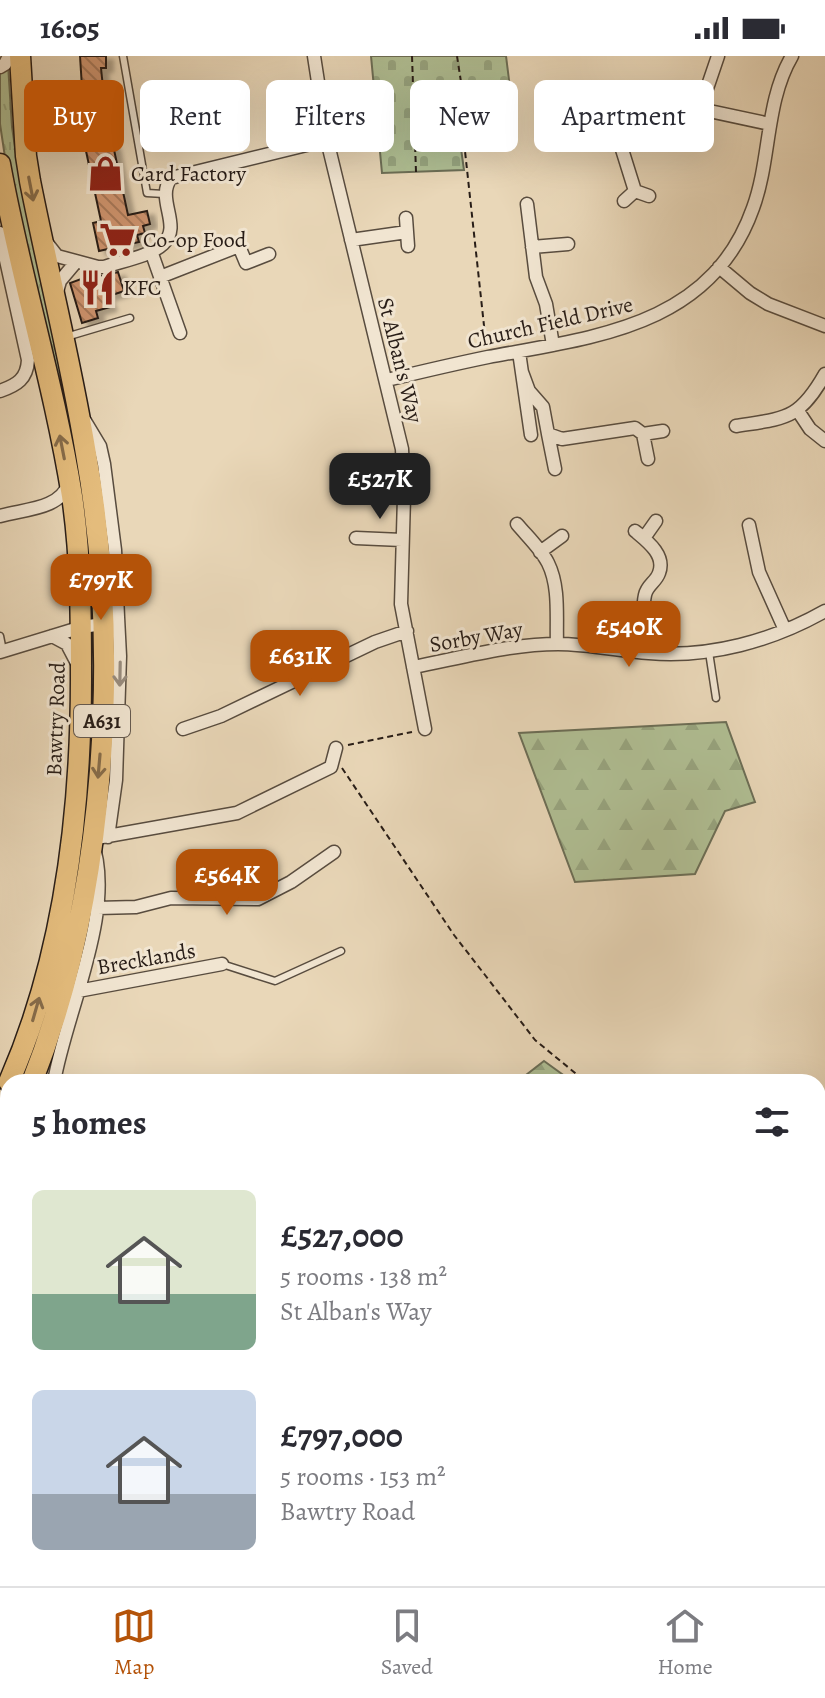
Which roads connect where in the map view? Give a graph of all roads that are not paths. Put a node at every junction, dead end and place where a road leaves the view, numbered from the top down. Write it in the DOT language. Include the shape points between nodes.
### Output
graph roads {
  1 [pos="9,56"];
  2 [pos="20,56"];
  3 [pos="123,56"];
  4 [pos="314,56"];
  5 [pos="718,56"];
  6 [pos="792,56"];
  7 [pos="0,67"];
  8 [pos="318,80"];
  9 [pos="710,80"];
  10 [pos="714,112"];
  11 [pos="770,124"];
  12 [pos="276,152"];
  13 [pos="330,152"];
  14 [pos="623,152"];
  15 [pos="0,164"];
  16 [pos="635,191"];
  17 [pos="164,194"];
  18 [pos="649,196"];
  19 [pos="624,201"];
  20 [pos="527,204"];
  21 [pos="406,218"];
  22 [pos="407,232"];
  23 [pos="0,233"];
  24 [pos="40,234"];
  25 [pos="351,240"];
  26 [pos="568,244"];
  27 [pos="408,246"];
  28 [pos="532,247"];
  29 [pos="2,250"];
  30 [pos="151,251"];
  31 [pos="269,254"];
  32 [pos="76,262"];
  33 [pos="719,267"];
  34 [pos="160,277"];
  35 [pos="55,303"];
  36 [pos="130,318"];
  37 [pos="825,326"];
  38 [pos="180,333"];
  39 [pos="62,338"];
  40 [pos="553,345"];
  41 [pos="519,352"];
  42 [pos="522,372"];
  43 [pos="825,374"];
  44 [pos="387,380"];
  45 [pos="0,391"];
  46 [pos="77,408"];
  47 [pos="798,411"];
  48 [pos="736,426"];
  49 [pos="663,431"];
  50 [pos="548,434"];
  51 [pos="643,434"];
  52 [pos="531,435"];
  53 [pos="825,441"];
  54 [pos="648,459"];
  55 [pos="555,469"];
  56 [pos="69,482"];
  57 [pos="44,505"];
  58 [pos="0,516"];
  59 [pos="656,521"];
  60 [pos="517,524"];
  61 [pos="749,525"];
  62 [pos="75,529"];
  63 [pos="562,536"];
  64 [pos="356,538"];
  65 [pos="402,540"];
  66 [pos="540,552"];
  67 [pos="825,611"];
  68 [pos="103,624"];
  69 [pos="82,627"];
  70 [pos="785,630"];
  71 [pos="407,631"];
  72 [pos="0,636"];
  73 [pos="52,636"];
  74 [pos="557,644"];
  75 [pos="1,652"];
  76 [pos="709,652"];
  77 [pos="645,653"];
  78 [pos="103,663"];
  79 [pos="413,667"];
  80 [pos="81,670"];
  81 [pos="716,698"];
  82 [pos="183,729"];
  83 [pos="425,729"];
  84 [pos="336,748"];
  85 [pos="99,838"];
  86 [pos="334,852"];
  87 [pos="97,908"];
  88 [pos="341,951"];
  89 [pos="222,964"];
  90 [pos="78,991"];
  91 [pos="12,1074"];
  92 [pos="35,1074"];
  93 [pos="56,1074"];
  1 -- 7 [label="street"];
  2 -- 24 [label="main road, Bawtry Road / A631, one-way" via="26,156"];
  3 -- 17 [label="lane" via="147,193"];
  4 -- 8 [label="street, St Alban's Way"];
  5 -- 9 [label="street"];
  6 -- 11 [label="street, Church Field Drive"];
  10 -- 11 [label="street"];
  11 -- 33 [label="street, Church Field Drive" via="753,208"];
  12 -- 17 [label="street" via="177,175"];
  13 -- 25 [label="street, St Alban's Way"];
  14 -- 16 [label="street"];
  56 -- 15 [label="main road, Bawtry Road / A631, one-way"];
  16 -- 18 [label="street"];
  16 -- 19 [label="street"];
  17 -- 30 [label="street" via="170,234"];
  20 -- 28 [label="street"];
  21 -- 22 [label="street"];
  22 -- 25 [label="street"];
  22 -- 27 [label="street"];
  23 -- 29 [label="street"];
  24 -- 32 [label="street" via="57,256"];
  24 -- 35 [label="main road, Bawtry Road / A631"];
  25 -- 44 [label="street, St Alban's Way"];
  26 -- 28 [label="street"];
  28 -- 40 [label="street"];
  29 -- 45 [label="street" via="28,360 16,386"];
  30 -- 32 [label="street" via="104,267"];
  30 -- 34 [label="street"];
  31 -- 34 [label="street" via="246,263 239,246"];
  32 -- 35 [label="street" via="60,281"];
  33 -- 37 [label="street" via="768,304"];
  33 -- 40 [label="street, Church Field Drive" via="677,304 652,318"];
  34 -- 38 [label="street"];
  35 -- 39 [label="main road, Bawtry Road / A631"];
  36 -- 39 [label="lane"];
  39 -- 46 [label="main road, Bawtry Road / A631"];
  40 -- 41 [label="street, Church Field Drive"];
  41 -- 42 [label="street"];
  41 -- 44 [label="street, Church Field Drive"];
  42 -- 50 [label="street" via="543,407"];
  42 -- 52 [label="street"];
  43 -- 47 [label="street"];
  44 -- 65 [label="street, St Alban's Way" via="404,459"];
  46 -- 68 [label="main road, Bawtry Road / A631" via="94,510"];
  46 -- 85 [label="street, Bawtry Road, one-way" via="100,446 115,550 120,656 116,780"];
  47 -- 48 [label="street"];
  47 -- 53 [label="street"];
  49 -- 51 [label="street"];
  50 -- 51 [label="street" via="562,439 635,428"];
  50 -- 55 [label="street"];
  51 -- 54 [label="street"];
  56 -- 57 [label="street" via="62,495"];
  56 -- 62 [label="main road, Bawtry Road / A631"];
  57 -- 58 [label="street"];
  57 -- 62 [label="street" via="66,515"];
  59 -- 77 [label="street" via="639,535 655,550 660,565 644,597"];
  60 -- 66 [label="street"];
  61 -- 70 [label="street" via="759,572"];
  62 -- 69 [label="main road, Bawtry Road / A631"];
  63 -- 66 [label="street"];
  64 -- 65 [label="street"];
  65 -- 71 [label="street, St Alban's Way" via="401,604"];
  66 -- 74 [label="street" via="555,586"];
  67 -- 70 [label="street, Sorby Way"];
  68 -- 69 [label="street"];
  68 -- 78 [label="main road, Bawtry Road / A631"];
  69 -- 73 [label="street"];
  69 -- 80 [label="main road, Bawtry Road / A631"];
  70 -- 76 [label="street, Sorby Way"];
  71 -- 79 [label="street, St Alban's Way"];
  71 -- 82 [label="street"];
  72 -- 75 [label="lane"];
  73 -- 75 [label="street"];
  73 -- 80 [label="street" via="67,644"];
  74 -- 77 [label="street, Sorby Way"];
  74 -- 79 [label="street, Sorby Way"];
  76 -- 77 [label="street, Sorby Way"];
  76 -- 81 [label="lane"];
  78 -- 80 [label="main road"];
  78 -- 85 [label="main road, Bawtry Road / A631, one-way"];
  79 -- 83 [label="street, St Alban's Way"];
  91 -- 80 [label="main road, Bawtry Road / A631, one-way" via="35,1012 65,880 80,757"];
  84 -- 85 [label="street" via="331,767 237,813"];
  85 -- 87 [label="street, Bawtry Road"];
  85 -- 92 [label="main road, Bawtry Road / A631" via="57,1008"];
  86 -- 87 [label="street" via="258,899 171,898 136,907"];
  87 -- 90 [label="street, Bawtry Road"];
  88 -- 89 [label="lane" via="275,981"];
  89 -- 90 [label="street, Brecklands"];
  90 -- 93 [label="street, Bawtry Road"];
}
